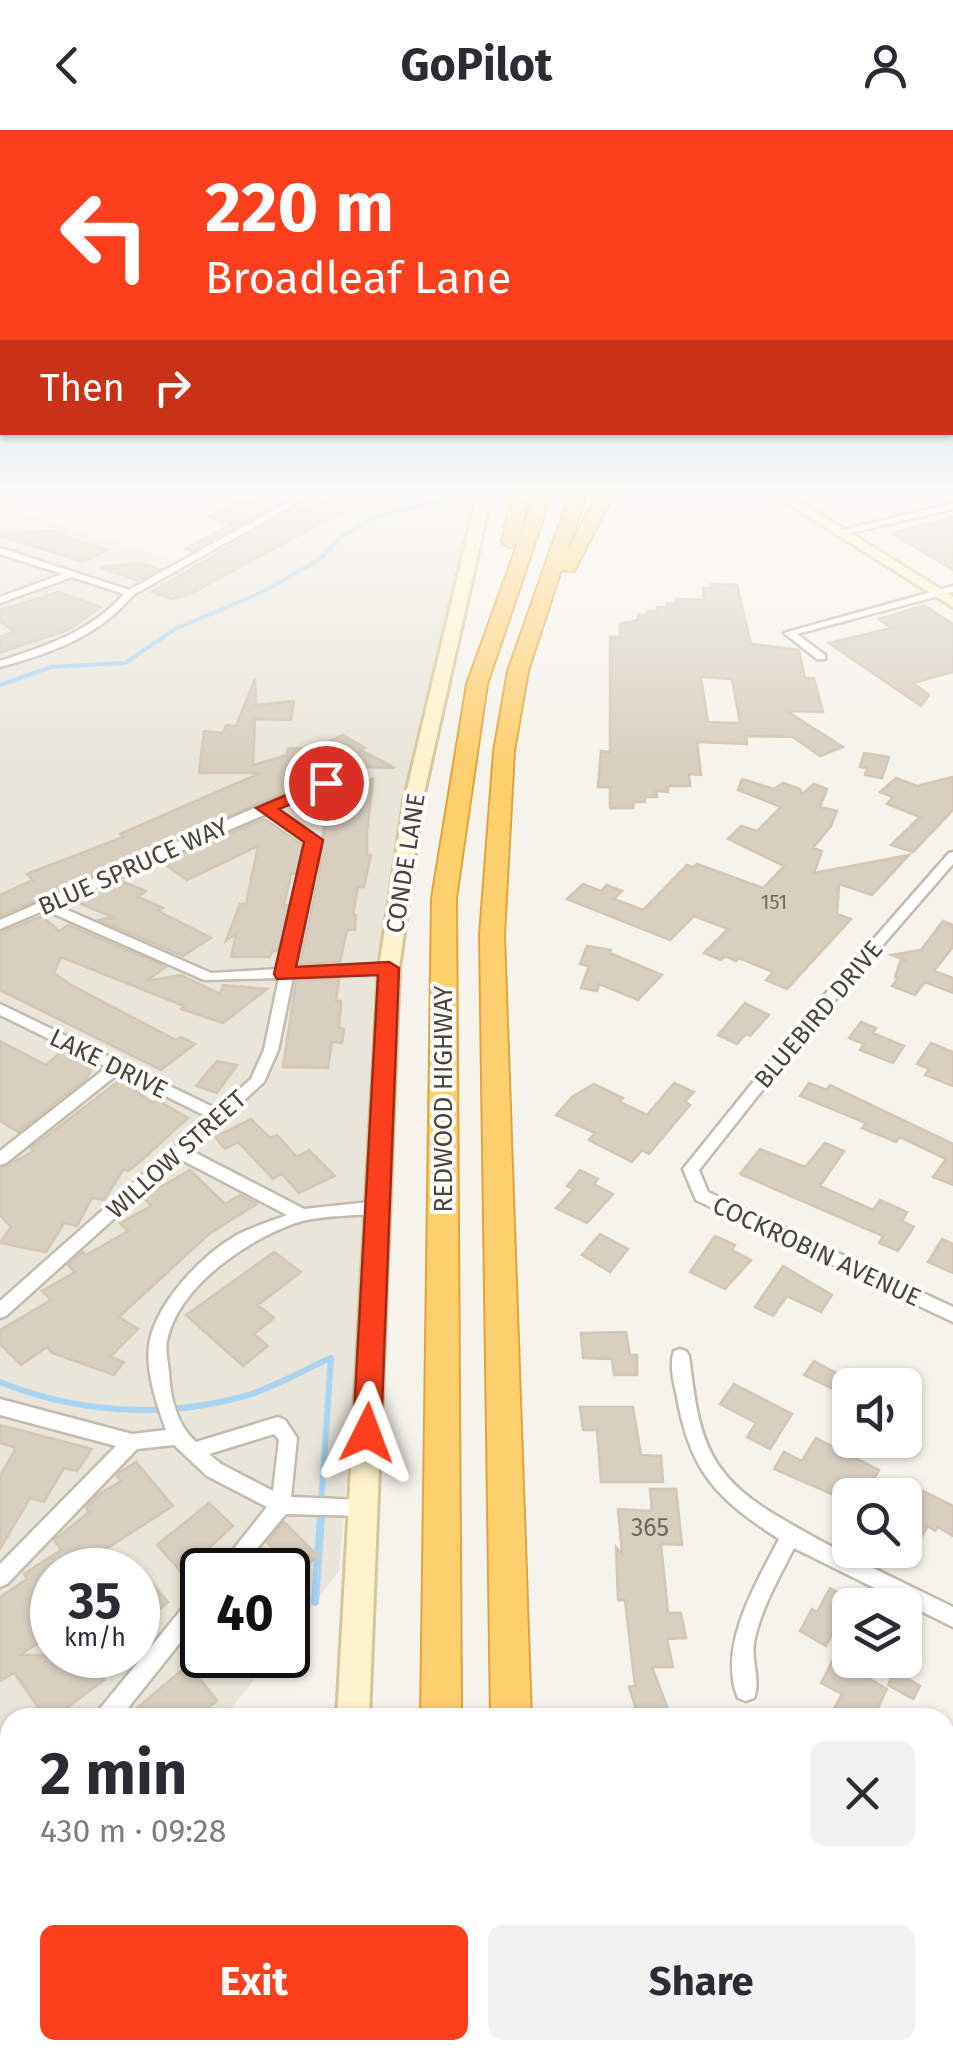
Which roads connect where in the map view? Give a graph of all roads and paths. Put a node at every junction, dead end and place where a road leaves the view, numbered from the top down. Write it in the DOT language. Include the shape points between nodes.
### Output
graph roads {
  1 [pos="40,585"];
  2 [pos="105,585"];
  3 [pos="144,585"];
  4 [pos="463,585"];
  5 [pos="501,585"];
  6 [pos="511,585"];
  7 [pos="547,585"];
  8 [pos="559,585"];
  9 [pos="948,590"];
  10 [pos="130,593"];
  11 [pos="0,600"];
  12 [pos="953,603"];
  13 [pos="487,652"];
  14 [pos="524,653"];
  15 [pos="822,657"];
  16 [pos="0,664"];
  17 [pos="326,783"];
  18 [pos="265,808"];
  19 [pos="953,856"];
  20 [pos="44,905"];
  21 [pos="0,925"];
  22 [pos="389,968"];
  23 [pos="284,974"];
  24 [pos="0,1009"];
  25 [pos="16,1018"];
  26 [pos="0,1029"];
  27 [pos="118,1066"];
  28 [pos="219,1116"];
  29 [pos="180,1152"];
  30 [pos="0,1159"];
  31 [pos="691,1176"];
  32 [pos="380,1206"];
  33 [pos="302,1215"];
  34 [pos="0,1311"];
  35 [pos="953,1315"];
  36 [pos="680,1356"];
  37 [pos="0,1406"];
  38 [pos="174,1428"];
  39 [pos="132,1442"];
  40 [pos="194,1451"];
  41 [pos="280,1505"];
  42 [pos="363,1508"];
  43 [pos="791,1534"];
  44 [pos="245,1548"];
  45 [pos="0,1578"];
  46 [pos="953,1617"];
  47 [pos="180,1627"];
  48 [pos="746,1691"];
  49 [pos="114,1708"];
  50 [pos="353,1708"];
  51 [pos="441,1708"];
  52 [pos="511,1708"];
  1 -- 11 [label="street"];
  2 -- 10 [label="street"];
  3 -- 10 [label="street"];
  4 -- 22 [label="street, CONDE LANE" via="414,802"];
  5 -- 13 [label="highway"];
  6 -- 13 [label="highway, REDWOOD HIGHWAY"];
  7 -- 14 [label="highway, REDWOOD HIGHWAY"];
  8 -- 14 [label="highway"];
  9 -- 12 [label="street"];
  9 -- 15 [label="street" via="789,633"];
  10 -- 16 [label="street" via="114,616 86,634"];
  13 -- 51 [label="highway, REDWOOD HIGHWAY" via="444,898"];
  14 -- 52 [label="highway, REDWOOD HIGHWAY" via="504,751 492,935"];
  17 -- 18 [label="street, BLUE SPRUCE WAY"];
  18 -- 20 [label="street, BLUE SPRUCE WAY"];
  18 -- 23 [label="street, WILLOW STREET" via="314,840"];
  19 -- 31 [label="street, BLUEBIRD DRIVE" via="812,1018 690,1169"];
  20 -- 21 [label="street, BLUE SPRUCE WAY"];
  20 -- 23 [label="street" via="209,977"];
  22 -- 23 [label="street"];
  22 -- 32 [label="street, CONDE LANE"];
  23 -- 28 [label="street, WILLOW STREET" via="257,1082"];
  24 -- 25 [label="street, LAKE DRIVE"];
  25 -- 26 [label="street"];
  25 -- 27 [label="street, LAKE DRIVE"];
  27 -- 28 [label="street, LAKE DRIVE"];
  27 -- 30 [label="street"];
  28 -- 29 [label="street, WILLOW STREET"];
  29 -- 33 [label="street"];
  29 -- 34 [label="street, WILLOW STREET"];
  31 -- 35 [label="street, COCKROBIN AVENUE" via="702,1196"];
  32 -- 33 [label="street"];
  32 -- 42 [label="street, CONDE LANE"];
  33 -- 38 [label="street" via="242,1240 174,1304 158,1342 161,1392"];
  36 -- 43 [label="street" via="688,1421 714,1475 743,1504"];
  37 -- 39 [label="street"];
  38 -- 39 [label="street"];
  38 -- 40 [label="street"];
  39 -- 45 [label="street"];
  40 -- 41 [label="street" via="214,1470"];
  40 -- 41 [label="street" via="278,1425 288,1438"];
  41 -- 42 [label="street"];
  41 -- 44 [label="street"];
  42 -- 50 [label="street, CONDE LANE"];
  43 -- 46 [label="street"];
  43 -- 48 [label="street" via="743,1645"];
  47 -- 49 [label="street"];
}
